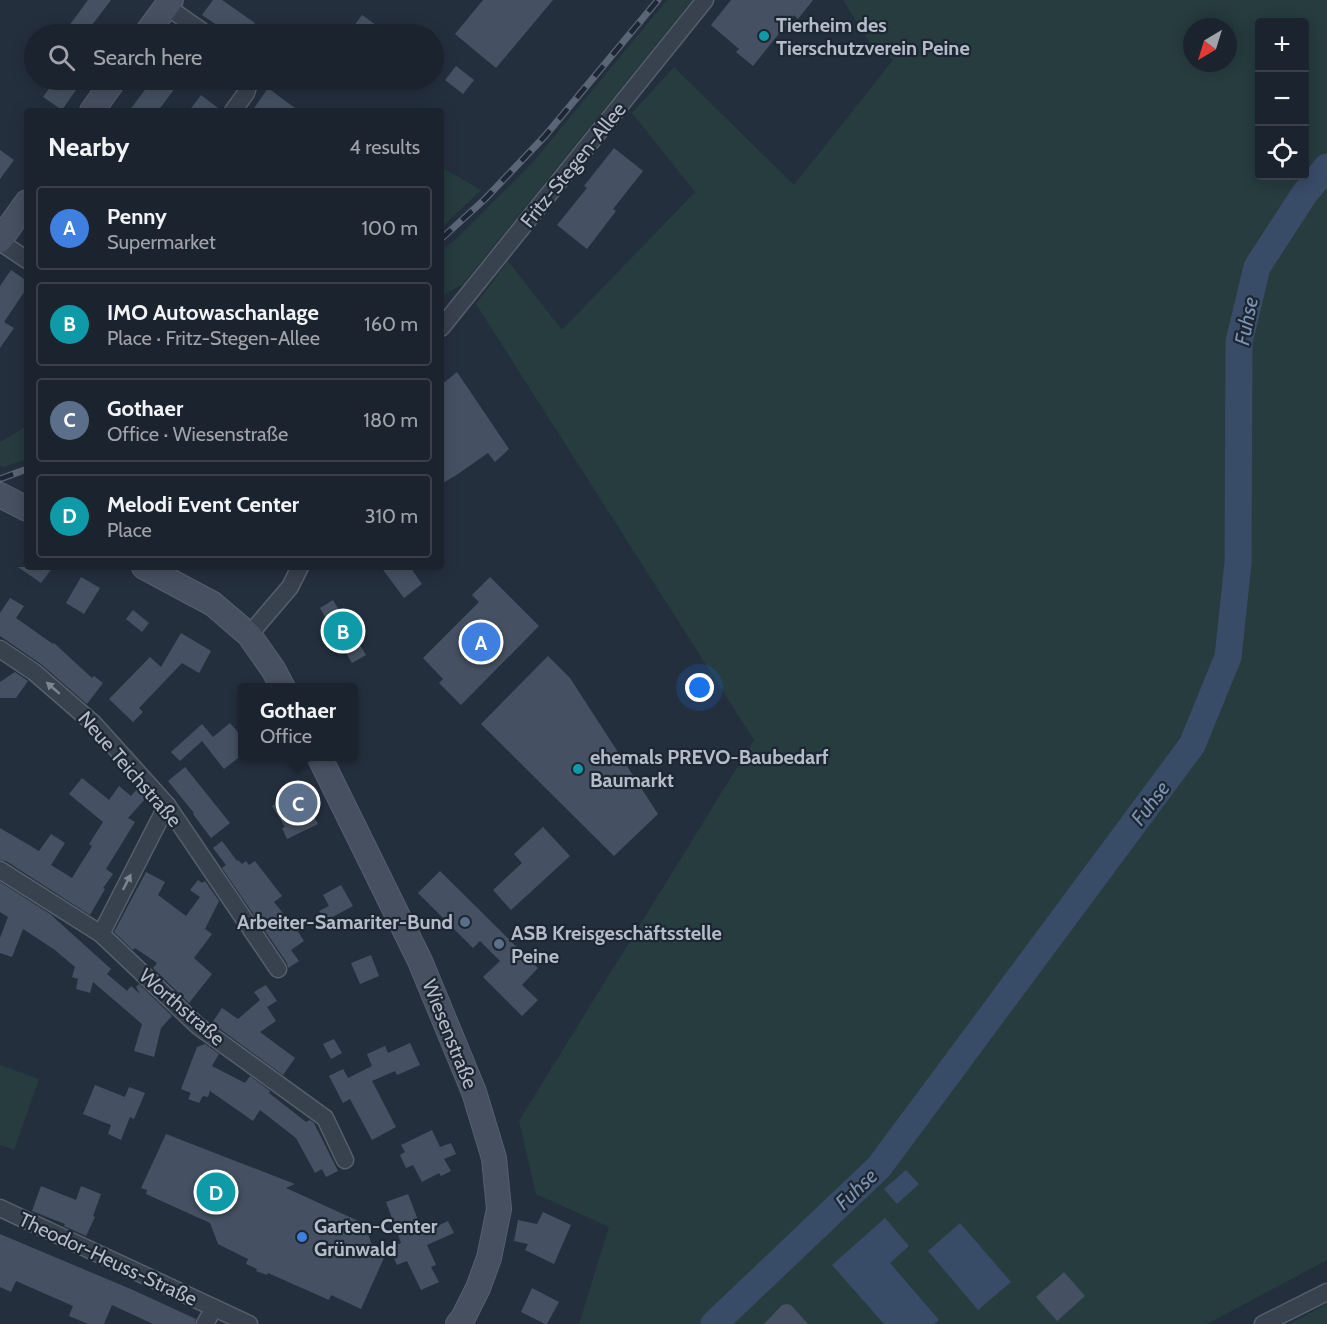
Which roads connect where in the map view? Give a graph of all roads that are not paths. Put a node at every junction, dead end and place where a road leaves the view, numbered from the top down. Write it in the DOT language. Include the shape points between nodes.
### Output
graph roads {
  1 [pos="705,0"];
  2 [pos="168,3"];
  3 [pos="153,24"];
  4 [pos="194,24"];
  5 [pos="107,90"];
  6 [pos="247,90"];
  7 [pos="94,108"];
  8 [pos="235,108"];
  9 [pos="24,206"];
  10 [pos="0,241"];
  11 [pos="24,258"];
  12 [pos="444,324"];
  13 [pos="0,495"];
  14 [pos="24,507"];
  15 [pos="150,570"];
  16 [pos="298,570"];
  17 [pos="249,635"];
  18 [pos="0,650"];
  19 [pos="281,683"];
  20 [pos="322,761"];
  21 [pos="167,805"];
  22 [pos="0,870"];
  23 [pos="101,934"];
  24 [pos="278,969"];
  25 [pos="345,1160"];
  26 [pos="0,1208"];
  27 [pos="1327,1292"];
  28 [pos="214,1308"];
  29 [pos="205,1324"];
  30 [pos="249,1324"];
  31 [pos="458,1324"];
  32 [pos="1263,1324"];
  1 -- 12 [label="street, Fritz-Stegen-Allee"];
  2 -- 3 [label="street"];
  2 -- 4 [label="street"];
  5 -- 7 [label="street"];
  6 -- 8 [label="street"];
  9 -- 10 [label="street"];
  10 -- 11 [label="street"];
  13 -- 14 [label="street"];
  15 -- 17 [label="street" via="213,604"];
  16 -- 17 [label="street" via="290,587"];
  17 -- 19 [label="street"];
  21 -- 18 [label="street, Neue Teichstraße, one-way" via="94,723 34,672"];
  20 -- 31 [label="street, Wiesenstraße" via="420,961 474,1092 494,1158 499,1209 489,1258"];
  23 -- 21 [label="street, one-way"];
  21 -- 24 [label="street, Neue Teichstraße"];
  22 -- 23 [label="street, Worthstraße"];
  23 -- 25 [label="street, Worthstraße" via="198,1026 326,1118"];
  26 -- 28 [label="street, Theodor-Heuss-Straße"];
  27 -- 32 [label="street"];
  28 -- 29 [label="street"];
  28 -- 30 [label="street, Theodor-Heuss-Straße"];
}
